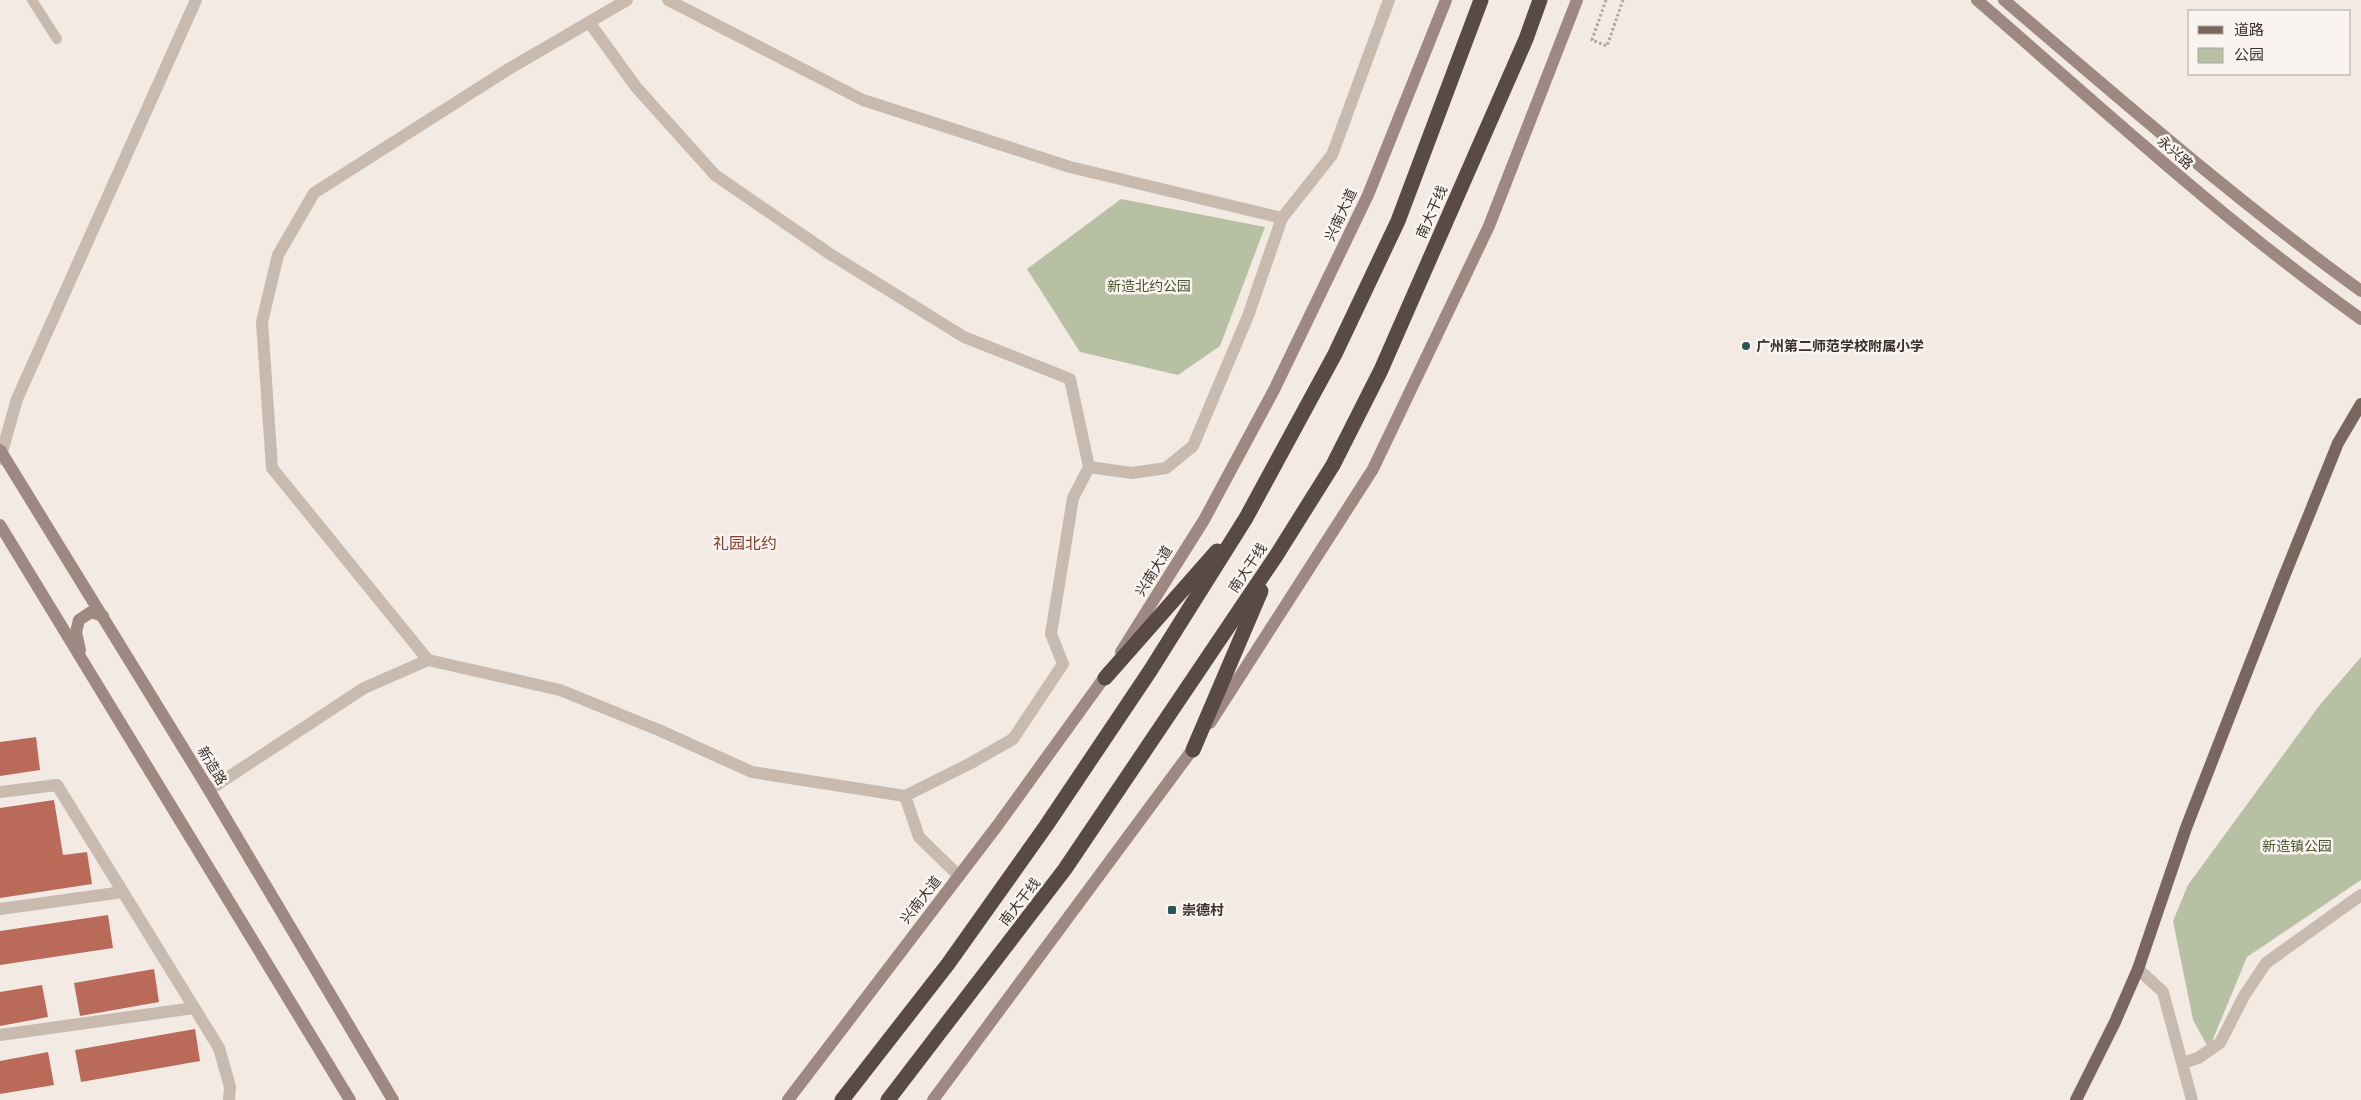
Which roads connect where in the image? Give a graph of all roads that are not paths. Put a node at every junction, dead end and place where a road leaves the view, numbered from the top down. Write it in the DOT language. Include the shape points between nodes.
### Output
graph roads {
  1 [pos="32,0"];
  2 [pos="196,0"];
  3 [pos="627,0"];
  4 [pos="668,0"];
  5 [pos="1389,0"];
  6 [pos="1446,0"];
  7 [pos="1481,0"];
  8 [pos="1540,0"];
  9 [pos="1577,0"];
  10 [pos="1977,0"];
  11 [pos="2004,0"];
  12 [pos="589,22"];
  13 [pos="57,39"];
  14 [pos="1282,218"];
  15 [pos="2361,291"];
  16 [pos="2361,319"];
  17 [pos="2361,404"];
  18 [pos="1,454"];
  19 [pos="1089,467"];
  20 [pos="1246,518"];
  21 [pos="0,525"];
  22 [pos="1276,556"];
  23 [pos="103,616"];
  24 [pos="82,659"];
  25 [pos="428,660"];
  26 [pos="1105,678"];
  27 [pos="1193,750"];
  28 [pos="209,790"];
  29 [pos="0,792"];
  30 [pos="906,796"];
  31 [pos="959,876"];
  32 [pos="123,892"];
  33 [pos="2361,894"];
  34 [pos="0,909"];
  35 [pos="2138,969"];
  36 [pos="194,1008"];
  37 [pos="0,1035"];
  38 [pos="2183,1063"];
  39 [pos="229,1100"];
  40 [pos="350,1100"];
  41 [pos="392,1100"];
  42 [pos="788,1100"];
  43 [pos="842,1100"];
  44 [pos="888,1100"];
  45 [pos="933,1100"];
  46 [pos="2076,1100"];
  47 [pos="2192,1100"];
  1 -- 13 [label="lane"];
  2 -- 18 [label="street" via="17,399"];
  3 -- 12 [label="street"];
  4 -- 14 [label="street" via="863,100 1070,167"];
  5 -- 14 [label="street" via="1332,155"];
  6 -- 26 [label="main road, 兴南大道" via="1368,195 1275,388 1204,520"];
  7 -- 20 [label="highway, 南大干线" via="1398,221 1335,354"];
  8 -- 22 [label="highway, 南大干线" via="1526,39 1381,370 1333,465"];
  9 -- 27 [label="main road" via="1489,226 1373,469"];
  10 -- 16 [label="main road, 永兴路" via="2212,205"];
  11 -- 15 [label="main road, 永兴路" via="2256,212"];
  12 -- 19 [label="street" via="636,87 715,175 830,254 964,337 1070,379"];
  12 -- 25 [label="street" via="506,70 314,193 278,255 262,322 272,468"];
  14 -- 19 [label="street" via="1248,316 1193,446 1166,468 1132,473"];
  17 -- 35 [label="main road" via="2338,443 2286,570 2186,828"];
  18 -- 23 [label="main road, 新造路"];
  19 -- 30 [label="street" via="1073,498 1052,634 1064,664 1013,739"];
  20 -- 26 [label="highway"];
  20 -- 43 [label="highway, 南大干线" via="1150,671 1046,826 948,964"];
  21 -- 24 [label="main road"];
  22 -- 27 [label="highway"];
  22 -- 44 [label="highway, 南大干线" via="1065,869"];
  23 -- 24 [label="main road" via="91,612 79,620 76,632"];
  23 -- 28 [label="main road, 新造路"];
  24 -- 40 [label="main road"];
  25 -- 28 [label="street" via="364,688"];
  25 -- 30 [label="street" via="560,690 661,730 752,772"];
  26 -- 31 [label="main road, 兴南大道"];
  27 -- 45 [label="main road"];
  28 -- 41 [label="main road, 新造路"];
  29 -- 32 [label="street" via="57,785"];
  30 -- 31 [label="street" via="919,837"];
  31 -- 42 [label="main road, 兴南大道"];
  32 -- 34 [label="street"];
  32 -- 36 [label="street"];
  33 -- 38 [label="street" via="2266,963 2244,996 2220,1043 2198,1058"];
  35 -- 38 [label="street" via="2163,992"];
  35 -- 46 [label="main road"];
  36 -- 37 [label="street"];
  36 -- 39 [label="street" via="219,1048 230,1087"];
  38 -- 47 [label="street"];
}
